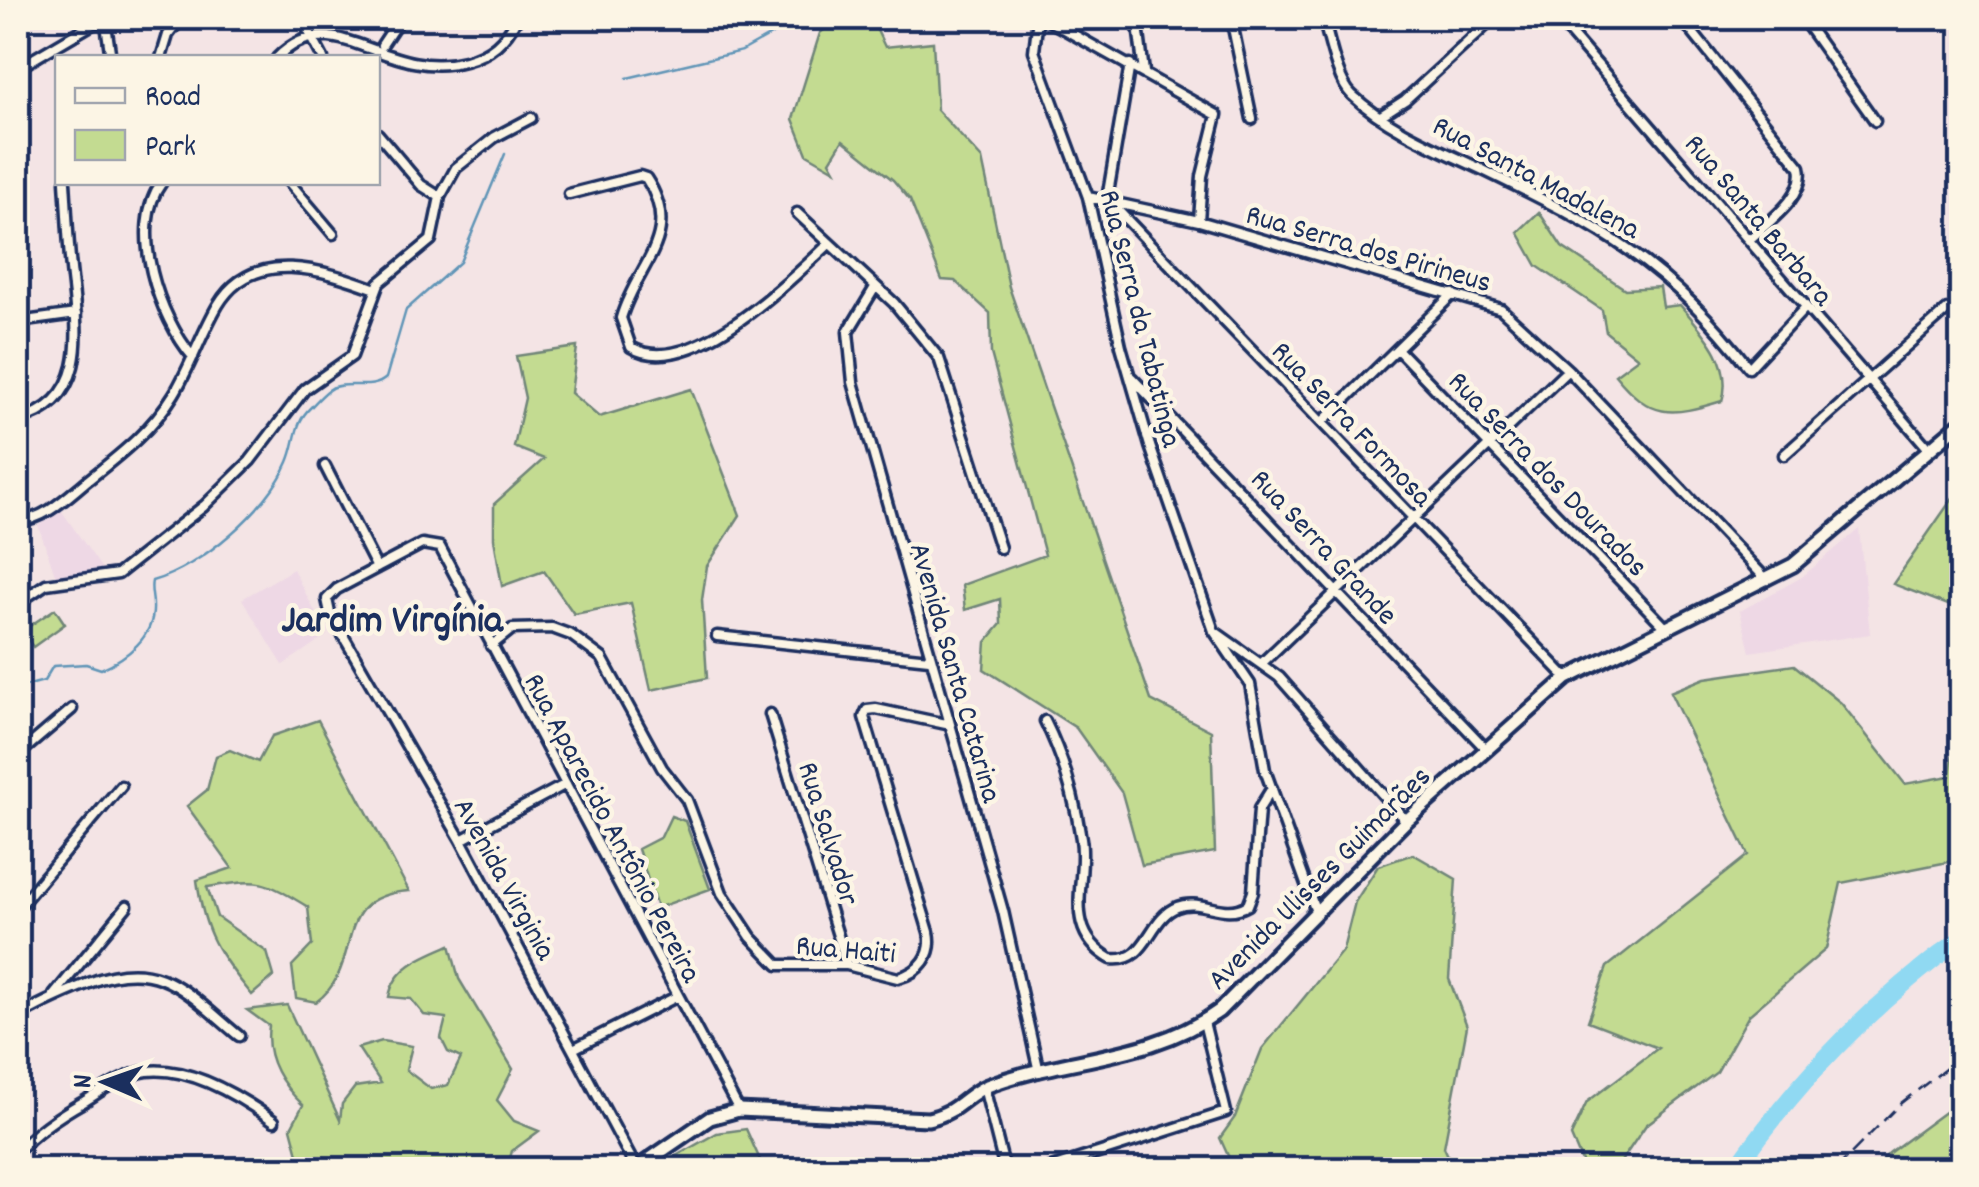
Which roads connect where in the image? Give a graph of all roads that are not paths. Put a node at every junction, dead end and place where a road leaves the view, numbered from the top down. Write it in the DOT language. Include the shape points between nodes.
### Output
graph roads {
  1 [pos="104,18"];
  2 [pos="181,18"];
  3 [pos="400,18"];
  4 [pos="516,18"];
  5 [pos="1041,18"];
  6 [pos="1137,18"];
  7 [pos="1231,18"];
  8 [pos="1324,18"];
  9 [pos="1494,18"];
  10 [pos="1558,18"];
  11 [pos="1681,18"];
  12 [pos="1802,18"];
  13 [pos="322,24"];
  14 [pos="306,26"];
  15 [pos="353,30"];
  16 [pos="382,46"];
  17 [pos="110,55"];
  18 [pos="162,55"];
  19 [pos="279,55"];
  20 [pos="321,55"];
  21 [pos="1130,64"];
  22 [pos="18,68"];
  23 [pos="1144,72"];
  24 [pos="1382,115"];
  25 [pos="530,118"];
  26 [pos="1252,119"];
  27 [pos="1875,121"];
  28 [pos="380,136"];
  29 [pos="65,185"];
  30 [pos="160,185"];
  31 [pos="292,185"];
  32 [pos="570,194"];
  33 [pos="1088,197"];
  34 [pos="440,198"];
  35 [pos="1107,199"];
  36 [pos="797,213"];
  37 [pos="1198,221"];
  38 [pos="333,234"];
  39 [pos="1750,240"];
  40 [pos="829,244"];
  41 [pos="376,289"];
  42 [pos="874,289"];
  43 [pos="1453,294"];
  44 [pos="1805,308"];
  45 [pos="1947,310"];
  46 [pos="76,314"];
  47 [pos="18,322"];
  48 [pos="1399,350"];
  49 [pos="194,357"];
  50 [pos="1568,370"];
  51 [pos="1129,375"];
  52 [pos="1866,380"];
  53 [pos="18,420"];
  54 [pos="1322,422"];
  55 [pos="1962,422"];
  56 [pos="1489,443"];
  57 [pos="1928,448"];
  58 [pos="1784,455"];
  59 [pos="325,466"];
  60 [pos="1414,519"];
  61 [pos="18,521"];
  62 [pos="1000,548"];
  63 [pos="377,568"];
  64 [pos="1767,580"];
  65 [pos="1336,590"];
  66 [pos="18,603"];
  67 [pos="1666,628"];
  68 [pos="1214,631"];
  69 [pos="717,636"];
  70 [pos="491,646"];
  71 [pos="929,659"];
  72 [pos="1263,662"];
  73 [pos="1567,678"];
  74 [pos="72,710"];
  75 [pos="770,714"];
  76 [pos="1045,721"];
  77 [pos="946,724"];
  78 [pos="1487,750"];
  79 [pos="18,754"];
  80 [pos="566,784"];
  81 [pos="122,786"];
  82 [pos="1272,788"];
  83 [pos="1406,821"];
  84 [pos="461,840"];
  85 [pos="127,906"];
  86 [pos="18,908"];
  87 [pos="1317,914"];
  88 [pos="847,965"];
  89 [pos="678,996"];
  90 [pos="52,998"];
  91 [pos="18,1017"];
  92 [pos="1204,1022"];
  93 [pos="239,1036"];
  94 [pos="573,1049"];
  95 [pos="1039,1073"];
  96 [pos="984,1087"];
  97 [pos="739,1110"];
  98 [pos="274,1121"];
  99 [pos="18,1152"];
  100 [pos="635,1169"];
  101 [pos="1006,1170"];
  102 [pos="1045,1170"];
  1 -- 17 [label="street"];
  1 -- 22 [label="street"];
  2 -- 18 [label="street"];
  3 -- 16 [label="street"];
  4 -- 16 [label="street" via="500,45 445,66 415,63"];
  5 -- 21 [label="street"];
  5 -- 33 [label="street, Rua Serra da Tabatinga" via="1033,34 1035,58"];
  6 -- 23 [label="street"];
  7 -- 26 [label="street"];
  8 -- 24 [label="street, Rua Santa Madalena" via="1350,94"];
  9 -- 24 [label="street"];
  10 -- 39 [label="street, Rua Santa Barbara"];
  11 -- 39 [label="street" via="1802,173 1796,192"];
  12 -- 27 [label="street"];
  13 -- 14 [label="street"];
  14 -- 19 [label="street"];
  14 -- 20 [label="street"];
  15 -- 16 [label="street"];
  21 -- 23 [label="street"];
  21 -- 35 [label="street"];
  23 -- 37 [label="street" via="1217,115"];
  24 -- 44 [label="street, Rua Santa Madalena" via="1629,246 1705,312 1749,368"];
  25 -- 34 [label="street" via="466,158"];
  28 -- 34 [label="street" via="420,185"];
  29 -- 46 [label="street"];
  30 -- 49 [label="street" via="149,206 152,257 166,313"];
  31 -- 38 [label="street"];
  32 -- 40 [label="street" via="640,176 660,203 662,229 621,318 631,347 647,354 685,349 726,330"];
  33 -- 35 [label="street, Rua Serra dos Pirineus"];
  33 -- 51 [label="street, Rua Serra da Tabatinga"];
  34 -- 41 [label="street" via="425,249"];
  35 -- 37 [label="street, Rua Serra dos Pirineus"];
  35 -- 54 [label="street, Rua Serra Formosa"];
  36 -- 40 [label="street"];
  37 -- 43 [label="street, Rua Serra dos Pirineus"];
  39 -- 44 [label="street, Rua Santa Barbara"];
  40 -- 42 [label="street"];
  41 -- 49 [label="street" via="317,270 262,270 226,292"];
  41 -- 66 [label="street" via="352,356 305,389 250,461 204,506 118,574 46,584"];
  42 -- 62 [label="street" via="939,358"];
  42 -- 71 [label="street, Avenida Santa Catarina" via="848,332 848,358"];
  43 -- 48 [label="street"];
  43 -- 50 [label="street, Rua Serra dos Pirineus" via="1513,316"];
  44 -- 52 [label="street, Rua Santa Barbara"];
  45 -- 52 [label="street"];
  46 -- 47 [label="street"];
  46 -- 53 [label="street" via="80,341 69,381 50,405"];
  48 -- 54 [label="street"];
  48 -- 56 [label="street, Rua Serra dos Dourados"];
  49 -- 61 [label="street" via="145,434 51,510"];
  50 -- 56 [label="street"];
  50 -- 64 [label="street, Rua Serra dos Pirineus"];
  51 -- 65 [label="street, Rua Serra Grande"];
  51 -- 68 [label="street, Rua Serra da Tabatinga"];
  52 -- 57 [label="street, Rua Santa Barbara"];
  52 -- 58 [label="street"];
  54 -- 60 [label="street, Rua Serra Formosa"];
  55 -- 57 [label="main road, Avenida Ulisses Guimarães"];
  56 -- 60 [label="street"];
  56 -- 67 [label="street, Rua Serra dos Dourados"];
  57 -- 64 [label="main road, Avenida Ulisses Guimarães" via="1812,552"];
  59 -- 63 [label="street"];
  60 -- 65 [label="street"];
  60 -- 73 [label="street, Rua Serra Formosa"];
  63 -- 70 [label="street, Rua Aparecido Antônio Pereira" via="430,542 440,547"];
  63 -- 84 [label="street, Avenida Virginia" via="328,595 330,612"];
  64 -- 67 [label="main road, Avenida Ulisses Guimarães"];
  65 -- 72 [label="street"];
  65 -- 78 [label="street, Rua Serra Grande"];
  67 -- 73 [label="main road, Avenida Ulisses Guimarães"];
  68 -- 72 [label="street"];
  68 -- 82 [label="street, Rua Serra da Tabatinga" via="1250,684"];
  69 -- 71 [label="street"];
  70 -- 80 [label="street, Rua Aparecido Antônio Pereira"];
  70 -- 88 [label="street, Rua Haiti" via="512,629 552,628 602,658 662,768 687,800 714,876 751,937 778,965"];
  71 -- 77 [label="street, Avenida Santa Catarina"];
  72 -- 83 [label="street"];
  73 -- 78 [label="main road, Avenida Ulisses Guimarães"];
  74 -- 79 [label="street"];
  75 -- 88 [label="street, Rua Salvador"];
  76 -- 82 [label="street" via="1061,753 1081,839 1080,914 1093,942 1111,959 1138,952 1173,908 1229,912 1248,905 1259,809"];
  77 -- 88 [label="street, Rua Haiti" via="866,712 932,943 919,969 898,978"];
  77 -- 95 [label="street, Avenida Santa Catarina" via="1002,911"];
  78 -- 83 [label="main road, Avenida Ulisses Guimarães"];
  80 -- 84 [label="street"];
  80 -- 89 [label="street, Rua Aparecido Antônio Pereira"];
  81 -- 86 [label="street"];
  82 -- 87 [label="street, Rua Serra da Tabatinga"];
  83 -- 87 [label="main road, Avenida Ulisses Guimarães"];
  84 -- 94 [label="street, Avenida Virginia"];
  85 -- 90 [label="street"];
  87 -- 92 [label="main road, Avenida Ulisses Guimarães"];
  89 -- 94 [label="street"];
  89 -- 97 [label="street, Rua Aparecido Antônio Pereira"];
  90 -- 91 [label="street"];
  90 -- 93 [label="street" via="118,971 153,974 181,987"];
  92 -- 95 [label="main road, Avenida Ulisses Guimarães" via="1183,1036"];
  92 -- 102 [label="street" via="1226,1112"];
  94 -- 100 [label="street, Avenida Virginia"];
  95 -- 96 [label="main road, Avenida Ulisses Guimarães"];
  96 -- 97 [label="main road, Avenida Ulisses Guimarães" via="950,1114 928,1119"];
  96 -- 101 [label="street"];
  97 -- 100 [label="main road, Avenida Ulisses Guimarães" via="710,1118"];
  98 -- 99 [label="street" via="192,1078 147,1072 68,1110"];
}
